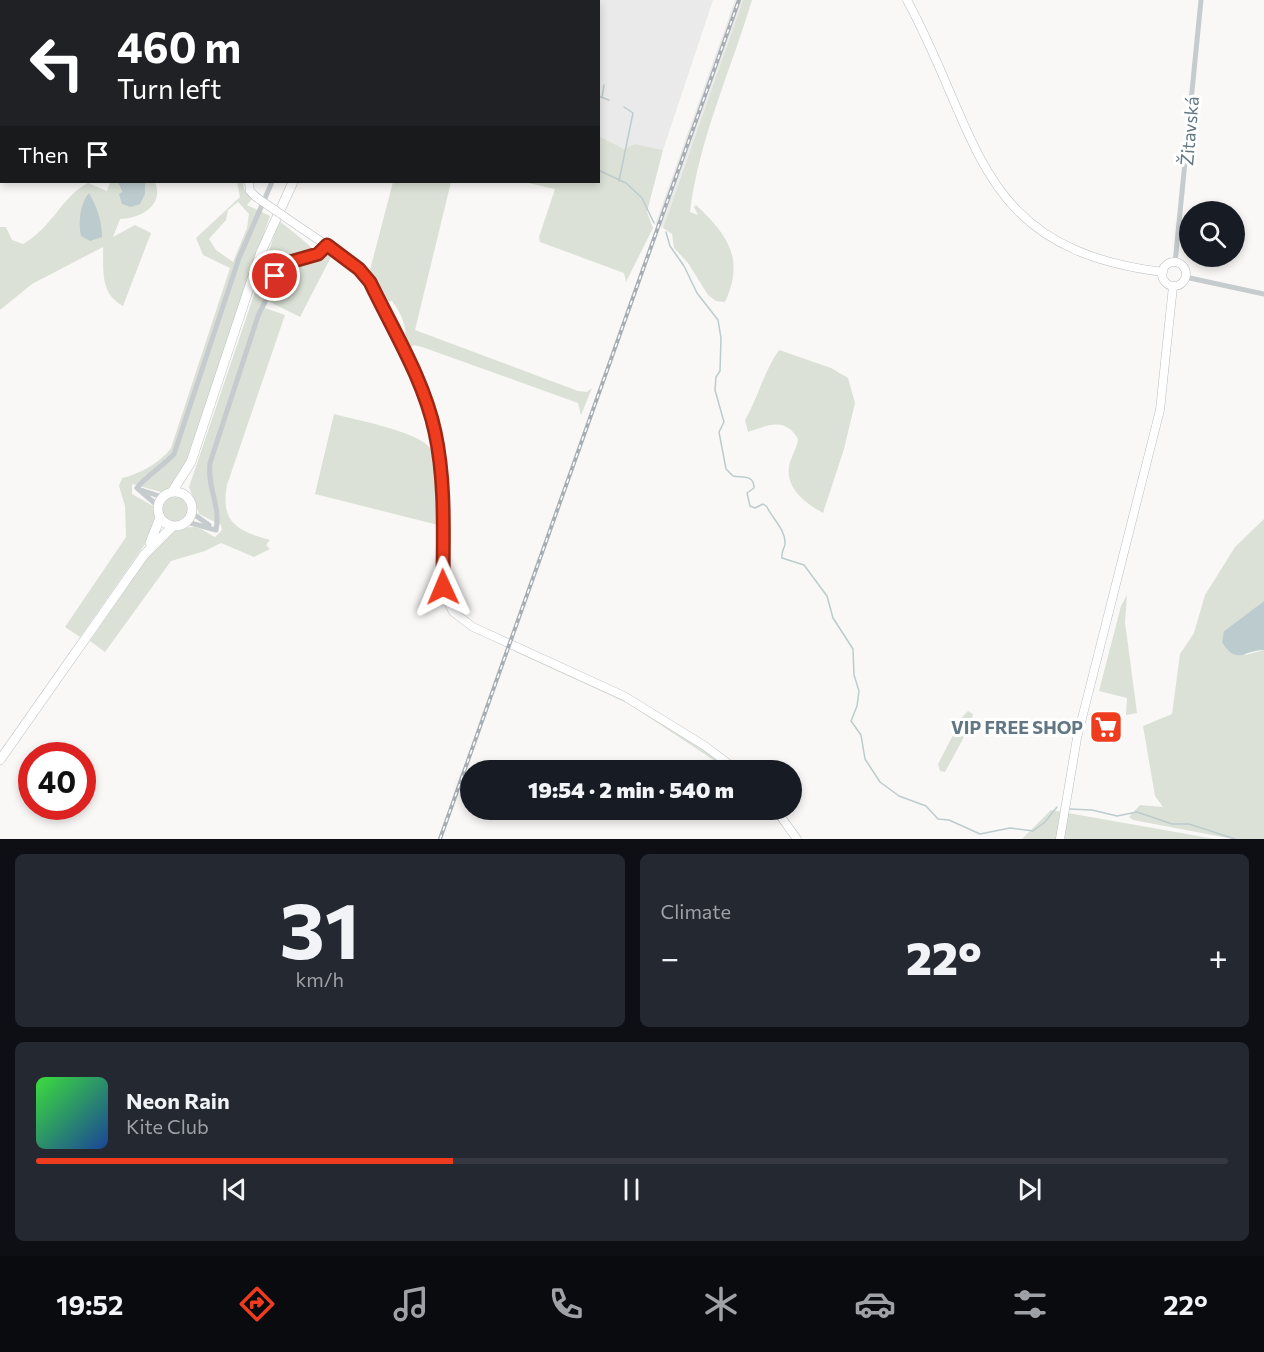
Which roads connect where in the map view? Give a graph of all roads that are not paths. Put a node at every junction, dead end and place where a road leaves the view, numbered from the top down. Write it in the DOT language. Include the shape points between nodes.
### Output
graph roads {
  1 [pos="907,0"];
  2 [pos="1201,0"];
  3 [pos="249,183"];
  4 [pos="272,183"];
  5 [pos="293,183"];
  6 [pos="327,245"];
  7 [pos="1175,263"];
  8 [pos="1163,272"];
  9 [pos="1185,277"];
  10 [pos="1173,286"];
  11 [pos="1264,294"];
  12 [pos="191,462"];
  13 [pos="137,488"];
  14 [pos="172,492"];
  15 [pos="189,499"];
  16 [pos="160,502"];
  17 [pos="160,518"];
  18 [pos="190,518"];
  19 [pos="173,526"];
  20 [pos="216,530"];
  21 [pos="144,555"];
  22 [pos="0,760"];
  23 [pos="723,760"];
  24 [pos="783,820"];
  25 [pos="797,839"];
  26 [pos="1060,839"];
  1 -- 8 [label="main road" via="979,158 1014,210 1067,247"];
  2 -- 7 [label="street, Žitavská"];
  3 -- 6 [label="main road, bridge" via="255,197"];
  4 -- 13 [label="street" via="238,258 174,454"];
  5 -- 12 [label="highway" via="261,252"];
  6 -- 20 [label="street" via="318,254 283,264 258,316 210,463 208,480 218,513"];
  6 -- 23 [label="main road" via="370,282 423,395 441,465 443,587 448,605 462,621 624,696"];
  7 -- 8 [label="main road" via="1167,265"];
  7 -- 9 [label="main road" via="1184,268"];
  8 -- 10 [label="main road" via="1164,281"];
  9 -- 10 [label="main road" via="1181,284"];
  9 -- 11 [label="street"];
  10 -- 26 [label="main road" via="1160,410 1085,706"];
  12 -- 14 [label="highway"];
  12 -- 15 [label="highway"];
  13 -- 16 [label="street"];
  13 -- 16 [label="street"];
  14 -- 15 [label="highway" via="181,492"];
  14 -- 16 [label="highway"];
  15 -- 18 [label="highway"];
  16 -- 17 [label="highway"];
  17 -- 19 [label="highway"];
  17 -- 21 [label="highway"];
  18 -- 19 [label="highway"];
  18 -- 20 [label="street"];
  18 -- 20 [label="street"];
  19 -- 21 [label="highway"];
  21 -- 22 [label="highway"];
  24 -- 25 [label="main road"];
}
